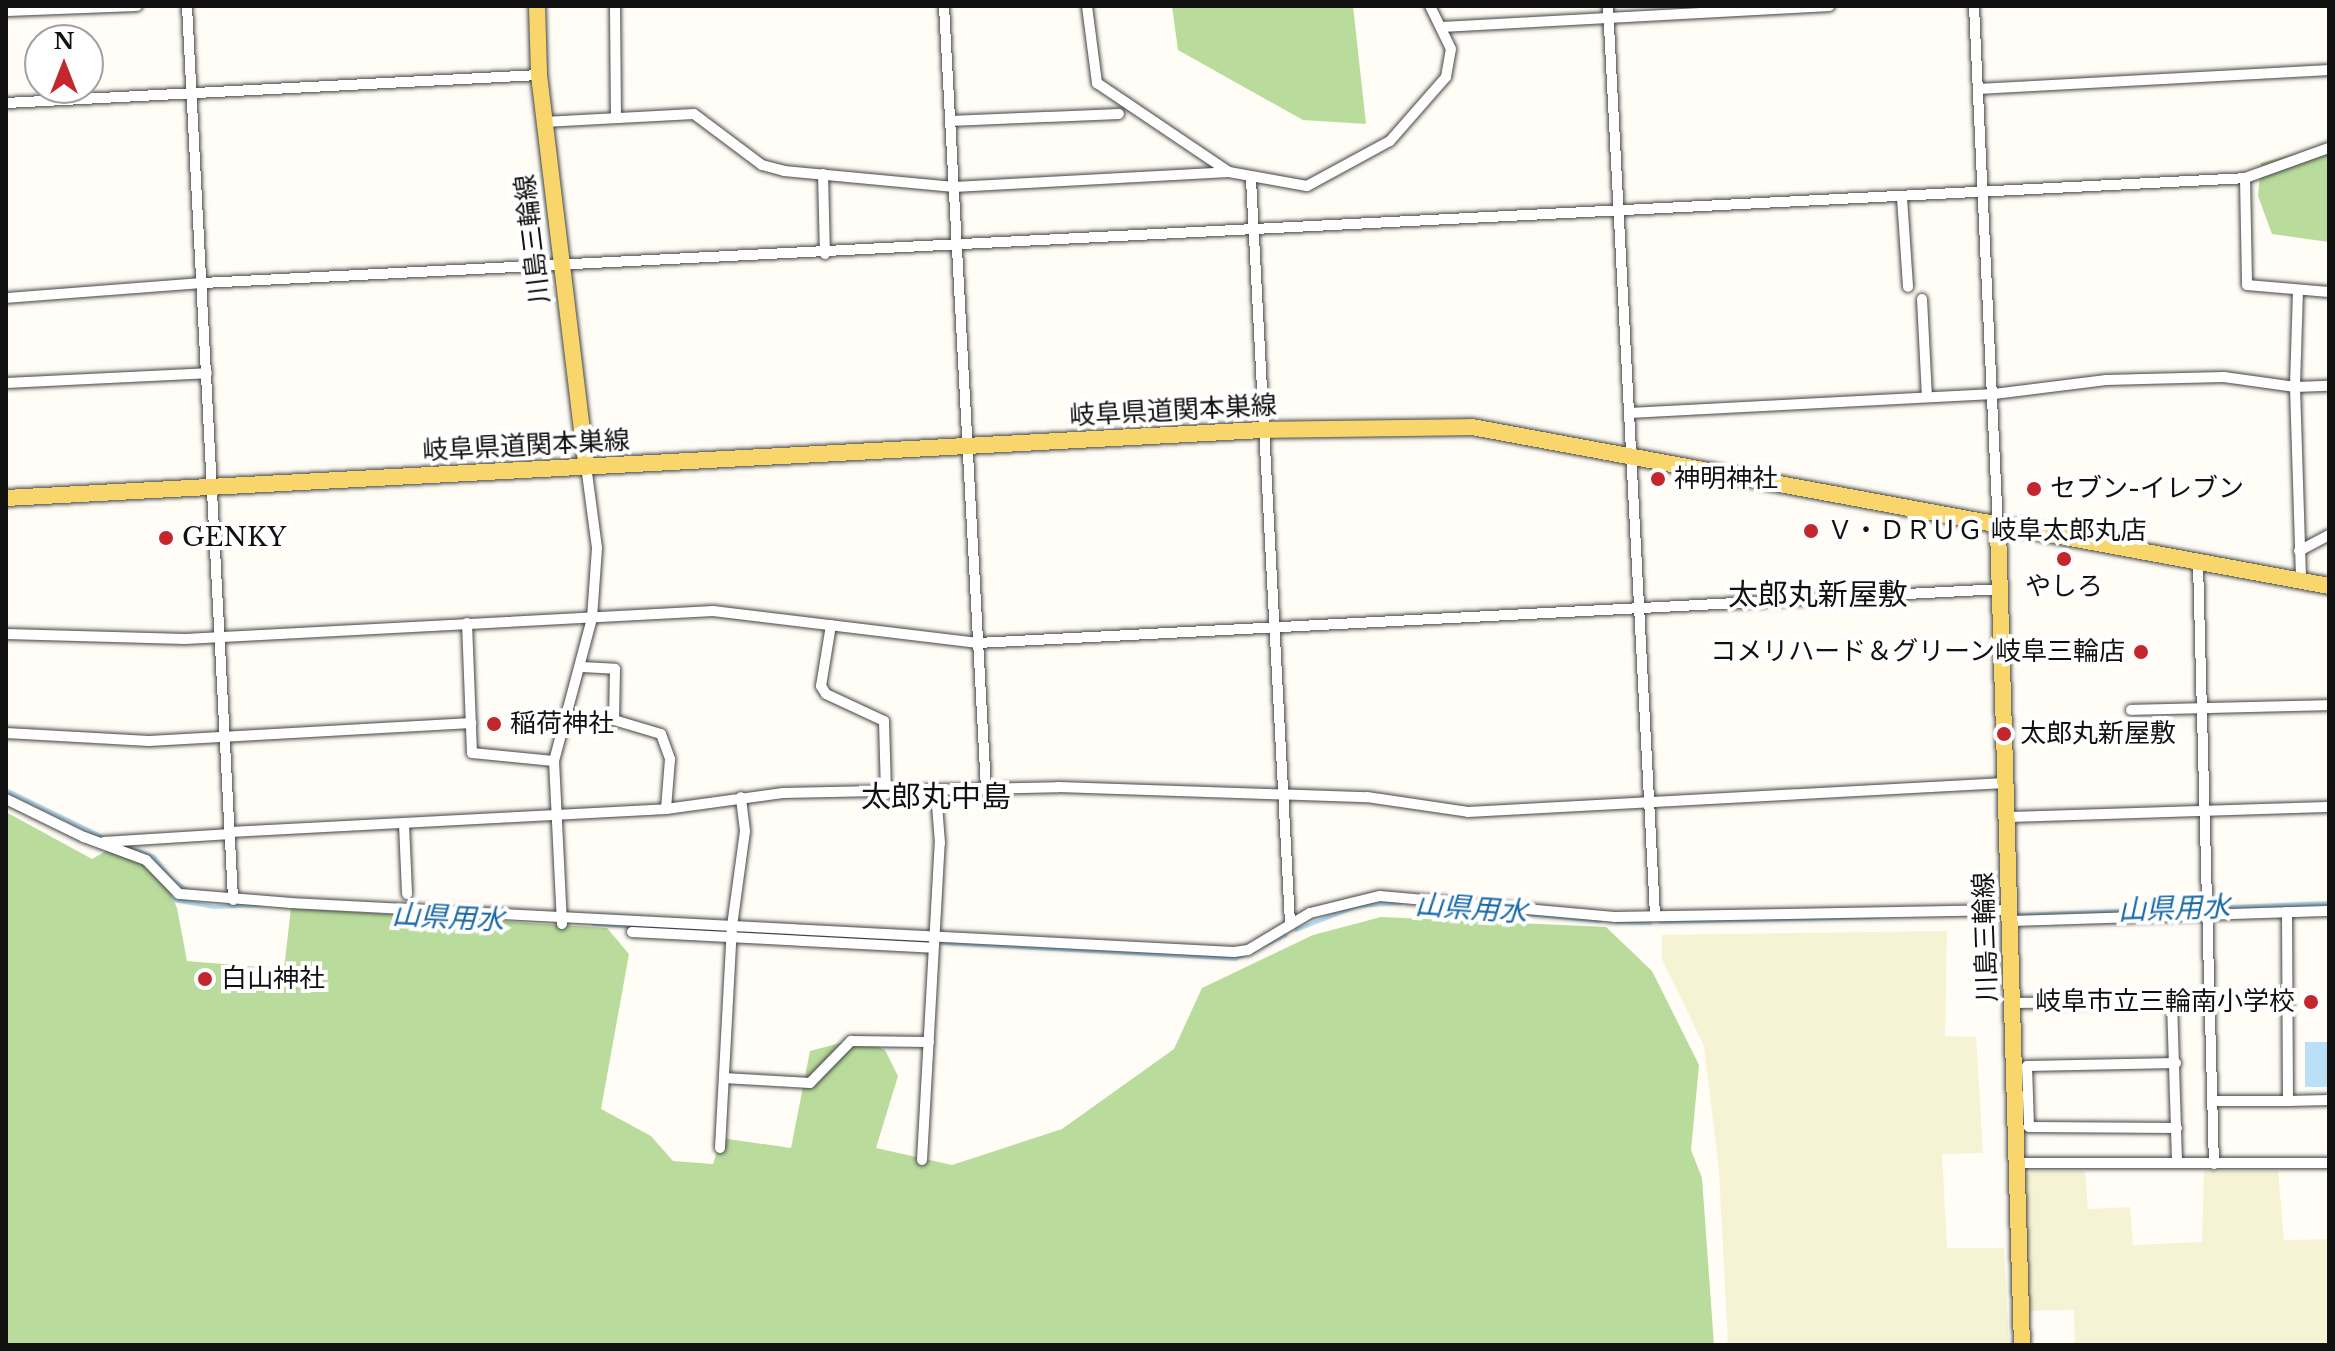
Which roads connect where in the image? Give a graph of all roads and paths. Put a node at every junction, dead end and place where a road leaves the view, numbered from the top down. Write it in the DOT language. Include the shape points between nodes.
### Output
graph roads {
  1 [pos="137,6"];
  2 [pos="187,6"];
  3 [pos="537,6"];
  4 [pos="615,6"];
  5 [pos="944,6"];
  6 [pos="1087,6"];
  7 [pos="1430,6"];
  8 [pos="1829,6"];
  9 [pos="1974,6"];
  10 [pos="6,11"];
  11 [pos="1608,12"];
  12 [pos="1442,27"];
  13 [pos="2329,70"];
  14 [pos="539,75"];
  15 [pos="1978,89"];
  16 [pos="191,93"];
  17 [pos="6,103"];
  18 [pos="1119,114"];
  19 [pos="616,116"];
  20 [pos="950,121"];
  21 [pos="544,122"];
  22 [pos="2329,148"];
  23 [pos="1229,172"];
  24 [pos="823,174"];
  25 [pos="2245,178"];
  26 [pos="1251,179"];
  27 [pos="954,187"];
  28 [pos="1983,194"];
  29 [pos="1902,198"];
  30 [pos="1619,212"];
  31 [pos="1253,231"];
  32 [pos="957,247"];
  33 [pos="825,254"];
  34 [pos="560,267"];
  35 [pos="203,283"];
  36 [pos="1908,287"];
  37 [pos="2298,290"];
  38 [pos="2329,292"];
  39 [pos="6,298"];
  40 [pos="1922,299"];
  41 [pos="207,373"];
  42 [pos="6,383"];
  43 [pos="2329,386"];
  44 [pos="2295,387"];
  45 [pos="1994,394"];
  46 [pos="1927,397"];
  47 [pos="1629,413"];
  48 [pos="1263,430"];
  49 [pos="969,446"];
  50 [pos="1630,453"];
  51 [pos="586,466"];
  52 [pos="213,488"];
  53 [pos="6,498"];
  54 [pos="1998,528"];
  55 [pos="2329,535"];
  56 [pos="2299,551"];
  57 [pos="2198,563"];
  58 [pos="2301,582"];
  59 [pos="2329,586"];
  60 [pos="2000,589"];
  61 [pos="1639,608"];
  62 [pos="592,618"];
  63 [pos="467,623"];
  64 [pos="831,625"];
  65 [pos="1275,627"];
  66 [pos="6,634"];
  67 [pos="220,634"];
  68 [pos="978,643"];
  69 [pos="582,667"];
  70 [pos="2329,705"];
  71 [pos="2200,708"];
  72 [pos="2131,710"];
  73 [pos="471,723"];
  74 [pos="6,733"];
  75 [pos="225,738"];
  76 [pos="554,761"];
  77 [pos="2005,783"];
  78 [pos="986,790"];
  79 [pos="936,792"];
  80 [pos="886,794"];
  81 [pos="1283,794"];
  82 [pos="741,797"];
  83 [pos="6,799"];
  84 [pos="1651,801"];
  85 [pos="2329,807"];
  86 [pos="666,809"];
  87 [pos="2205,809"];
  88 [pos="558,816"];
  89 [pos="2007,817"];
  90 [pos="404,824"];
  91 [pos="230,833"];
  92 [pos="102,843"];
  93 [pos="407,894"];
  94 [pos="233,900"];
  95 [pos="2207,909"];
  96 [pos="2329,911"];
  97 [pos="2287,912"];
  98 [pos="2008,915"];
  99 [pos="1655,916"];
  100 [pos="562,920"];
  101 [pos="1290,924"];
  102 [pos="632,932"];
  103 [pos="732,932"];
  104 [pos="934,942"];
  105 [pos="2012,1003"];
  106 [pos="929,1042"];
  107 [pos="2176,1063"];
  108 [pos="724,1078"];
  109 [pos="2329,1100"];
  110 [pos="2212,1101"];
  111 [pos="2288,1101"];
  112 [pos="2177,1128"];
  113 [pos="720,1148"];
  114 [pos="922,1160"];
  115 [pos="2017,1163"];
  116 [pos="2177,1163"];
  117 [pos="2329,1163"];
  118 [pos="2214,1164"];
  119 [pos="2022,1345"];
  1 -- 10 [label="street"];
  2 -- 16 [label="street"];
  3 -- 14 [label="main road, 川島三輪線"];
  4 -- 19 [label="street"];
  5 -- 20 [label="street"];
  6 -- 23 [label="street" via="1097,83"];
  7 -- 12 [label="street"];
  8 -- 11 [label="street"];
  9 -- 15 [label="street"];
  11 -- 12 [label="street"];
  11 -- 30 [label="street"];
  12 -- 26 [label="street" via="1452,62 1390,141 1319,183"];
  13 -- 15 [label="street"];
  14 -- 16 [label="street"];
  14 -- 21 [label="main road, 川島三輪線"];
  15 -- 28 [label="street"];
  16 -- 17 [label="street"];
  16 -- 35 [label="street"];
  18 -- 20 [label="street"];
  19 -- 21 [label="street"];
  19 -- 24 [label="street" via="694,114 762,165"];
  20 -- 27 [label="street"];
  21 -- 34 [label="main road, 川島三輪線"];
  22 -- 25 [label="street"];
  23 -- 26 [label="street"];
  23 -- 27 [label="street"];
  24 -- 27 [label="street"];
  24 -- 33 [label="street"];
  25 -- 28 [label="street"];
  25 -- 37 [label="street" via="2247,285"];
  26 -- 31 [label="street"];
  27 -- 32 [label="street"];
  28 -- 29 [label="street"];
  28 -- 45 [label="street"];
  29 -- 30 [label="street"];
  29 -- 36 [label="street"];
  30 -- 31 [label="street"];
  30 -- 47 [label="street"];
  31 -- 32 [label="street"];
  31 -- 48 [label="street"];
  32 -- 33 [label="street"];
  32 -- 49 [label="street"];
  33 -- 34 [label="street"];
  34 -- 35 [label="street"];
  34 -- 51 [label="main road, 川島三輪線"];
  35 -- 39 [label="street"];
  35 -- 41 [label="street"];
  37 -- 38 [label="street"];
  37 -- 44 [label="street"];
  40 -- 46 [label="street"];
  41 -- 42 [label="street"];
  41 -- 52 [label="street"];
  43 -- 44 [label="street"];
  44 -- 45 [label="street" via="2212,377 2106,380"];
  44 -- 56 [label="street"];
  45 -- 46 [label="street"];
  45 -- 54 [label="street"];
  46 -- 47 [label="street"];
  47 -- 50 [label="street"];
  48 -- 49 [label="main road, 岐阜県道関本巣線"];
  48 -- 50 [label="main road, 岐阜県道関本巣線" via="1472,427"];
  48 -- 65 [label="street"];
  49 -- 51 [label="main road, 岐阜県道関本巣線"];
  49 -- 68 [label="street"];
  50 -- 54 [label="main road, 岐阜県道関本巣線"];
  50 -- 61 [label="street"];
  51 -- 52 [label="main road, 岐阜県道関本巣線"];
  51 -- 62 [label="street" via="597,548"];
  52 -- 53 [label="main road, 岐阜県道関本巣線"];
  52 -- 67 [label="street"];
  54 -- 57 [label="main road, 岐阜県道関本巣線"];
  54 -- 60 [label="main road, 川島三輪線"];
  55 -- 56 [label="street"];
  56 -- 58 [label="street"];
  57 -- 58 [label="main road, 岐阜県道関本巣線"];
  57 -- 71 [label="street"];
  58 -- 59 [label="main road, 岐阜県道関本巣線"];
  60 -- 61 [label="street"];
  60 -- 77 [label="main road, 川島三輪線"];
  61 -- 65 [label="street"];
  61 -- 84 [label="street"];
  62 -- 63 [label="street"];
  62 -- 64 [label="street" via="713,611"];
  62 -- 69 [label="street"];
  63 -- 67 [label="street"];
  63 -- 73 [label="street"];
  64 -- 68 [label="street"];
  64 -- 80 [label="street" via="821,686 826,694 884,721"];
  65 -- 68 [label="street"];
  65 -- 81 [label="street"];
  66 -- 67 [label="street" via="185,639"];
  67 -- 75 [label="street"];
  68 -- 78 [label="street"];
  69 -- 76 [label="street"];
  69 -- 86 [label="street" via="615,669 614,720 661,734 670,759"];
  70 -- 71 [label="street"];
  71 -- 72 [label="street"];
  71 -- 87 [label="street"];
  73 -- 75 [label="street"];
  73 -- 76 [label="street" via="472,753"];
  74 -- 75 [label="street" via="149,741"];
  75 -- 91 [label="street"];
  76 -- 88 [label="street"];
  77 -- 84 [label="street"];
  77 -- 89 [label="main road, 川島三輪線"];
  78 -- 79 [label="street"];
  78 -- 81 [label="street"];
  79 -- 80 [label="street"];
  79 -- 104 [label="street" via="940,843"];
  80 -- 82 [label="street"];
  81 -- 84 [label="street" via="1367,797 1468,812"];
  81 -- 101 [label="street"];
  82 -- 86 [label="street"];
  82 -- 103 [label="street" via="745,831"];
  83 -- 92 [label="street"];
  84 -- 99 [label="street"];
  85 -- 87 [label="street"];
  86 -- 88 [label="street"];
  87 -- 89 [label="street"];
  87 -- 95 [label="street"];
  88 -- 90 [label="street"];
  88 -- 100 [label="street"];
  89 -- 98 [label="main road, 川島三輪線"];
  90 -- 91 [label="street"];
  90 -- 93 [label="street"];
  91 -- 92 [label="street"];
  91 -- 94 [label="street"];
  92 -- 94 [label="street" via="146,860 179,894"];
  94 -- 100 [label="street"];
  95 -- 97 [label="street"];
  95 -- 98 [label="street"];
  95 -- 110 [label="street"];
  96 -- 97 [label="street"];
  97 -- 111 [label="street"];
  98 -- 99 [label="street"];
  98 -- 105 [label="main road, 川島三輪線"];
  99 -- 101 [label="street" via="1573,914 1404,895 1362,898"];
  100 -- 103 [label="street"];
  101 -- 104 [label="street" via="1248,950 1234,952"];
  102 -- 103 [label="street"];
  103 -- 104 [label="street"];
  103 -- 108 [label="street"];
  104 -- 106 [label="street"];
  105 -- 107 [label="street" via="2172,1002"];
  105 -- 115 [label="main road, 川島三輪線"];
  106 -- 108 [label="street" via="851,1041 810,1083"];
  106 -- 114 [label="street"];
  107 -- 112 [label="street"];
  107 -- 112 [label="street" via="2027,1066 2029,1127"];
  108 -- 113 [label="street"];
  109 -- 111 [label="street"];
  110 -- 111 [label="street"];
  110 -- 118 [label="street"];
  112 -- 116 [label="street"];
  115 -- 116 [label="street"];
  115 -- 119 [label="main road, 川島三輪線"];
  116 -- 118 [label="street"];
  117 -- 118 [label="street"];
}
